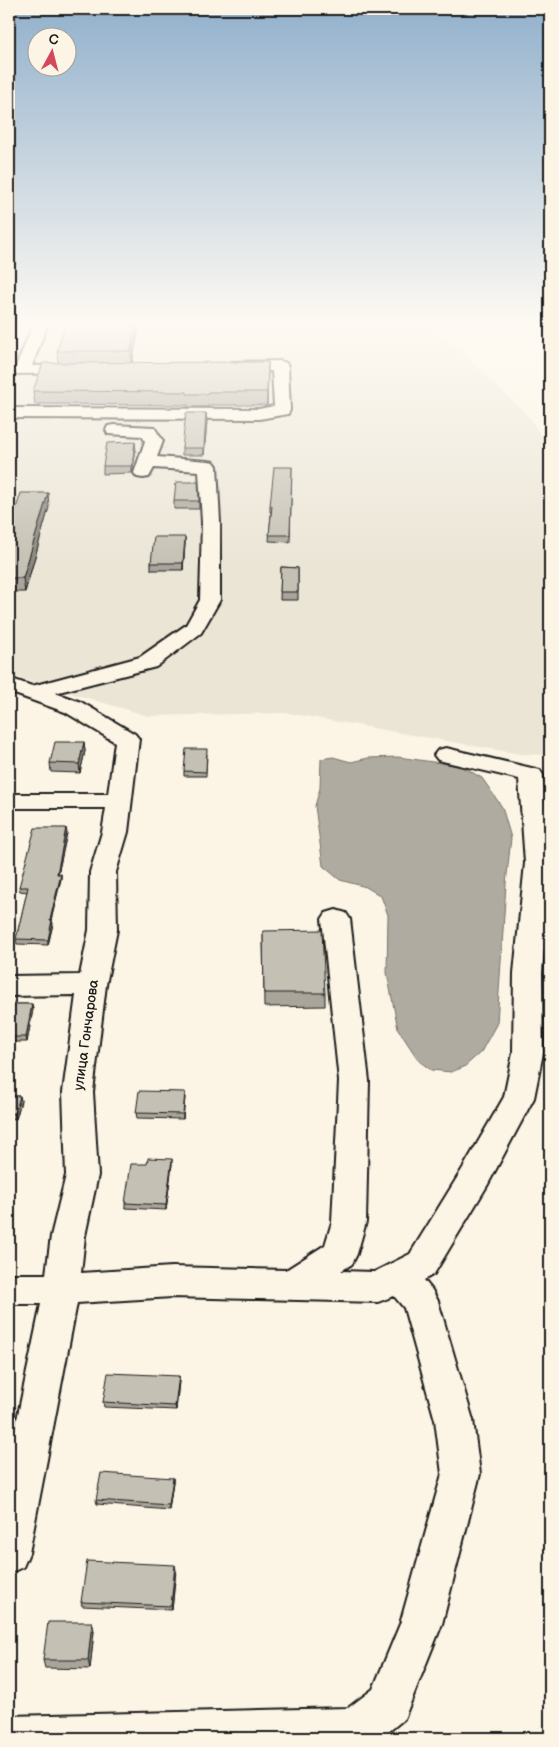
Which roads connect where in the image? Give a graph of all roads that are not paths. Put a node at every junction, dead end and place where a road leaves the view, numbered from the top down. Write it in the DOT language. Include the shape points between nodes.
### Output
graph roads {
  1 [pos="282,405"];
  2 [pos="9,414"];
  3 [pos="9,428"];
  4 [pos="21,688"];
  5 [pos="446,754"];
  6 [pos="9,801"];
  7 [pos="119,802"];
  8 [pos="336,919"];
  9 [pos="9,986"];
  10 [pos="92,986"];
  11 [pos="399,1276"];
  12 [pos="291,1285"];
  13 [pos="9,1289"];
  14 [pos="62,1289"];
  15 [pos="9,1553"];
  16 [pos="9,1738"];
  1 -- 2 [label="street" via="282,410 259,414"];
  3 -- 4 [label="street" via="148,431 154,441 145,468 208,466 211,522 210,600 194,629 148,662"];
  4 -- 7 [label="street, улица Гончарова" via="73,707 127,739"];
  5 -- 11 [label="street" via="531,775 538,862 528,973 528,1053 519,1098 475,1177 422,1264"];
  6 -- 7 [label="street"];
  7 -- 10 [label="street, улица Гончарова" via="115,832 103,872 103,930"];
  8 -- 12 [label="street" via="354,1081 349,1222 340,1254"];
  9 -- 10 [label="street"];
  10 -- 14 [label="street, улица Гончарова" via="78,1092 82,1175 68,1236"];
  11 -- 12 [label="street" via="378,1287"];
  11 -- 16 [label="street" via="420,1301 454,1420 461,1474 421,1624 389,1704 356,1730"];
  12 -- 14 [label="street" via="172,1282"];
  13 -- 14 [label="street"];
  14 -- 15 [label="street, улица Гончарова"];
}
